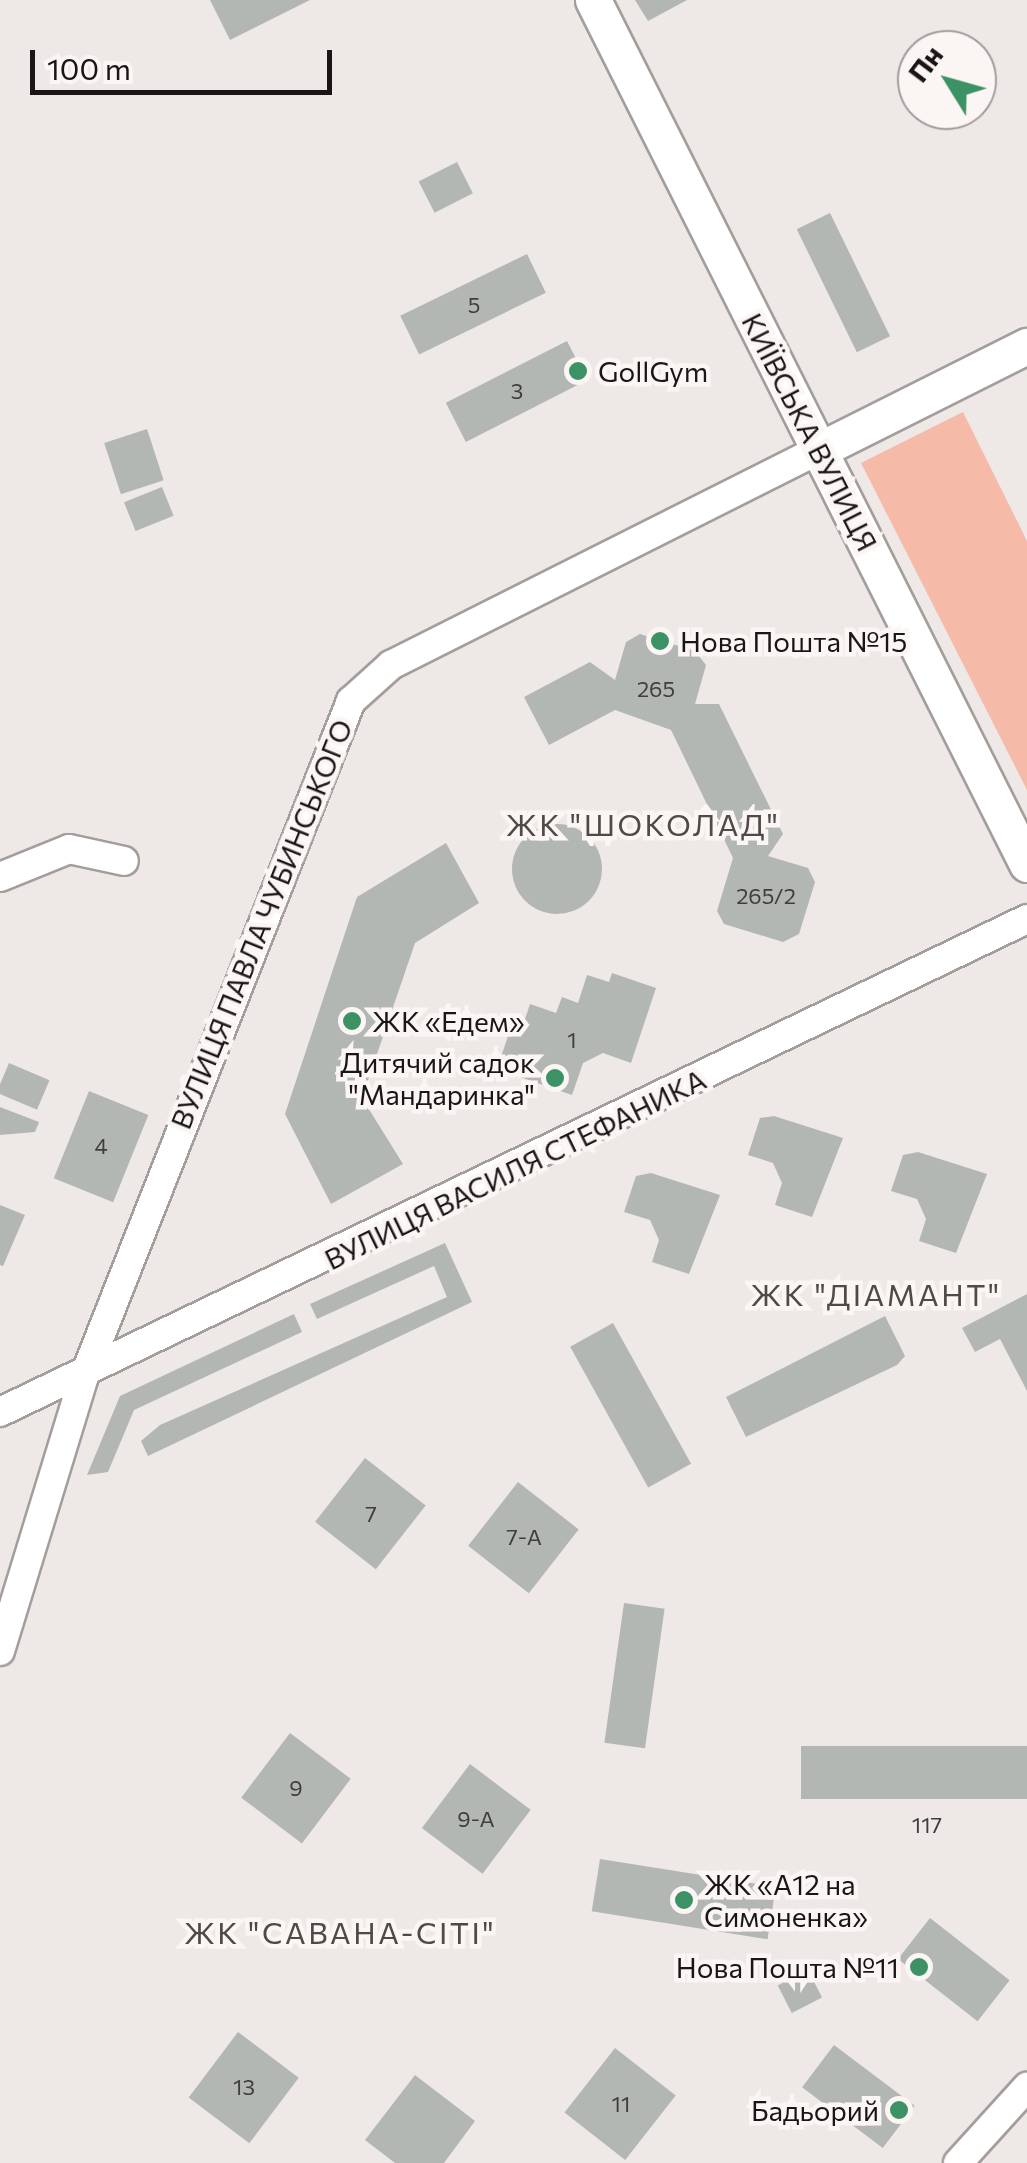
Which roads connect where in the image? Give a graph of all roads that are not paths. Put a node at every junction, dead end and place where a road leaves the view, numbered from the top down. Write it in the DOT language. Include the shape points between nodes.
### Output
graph roads {
  1 [pos="593,0"];
  2 [pos="1027,346"];
  3 [pos="819,450"];
  4 [pos="124,861"];
  5 [pos="1027,864"];
  6 [pos="0,877"];
  7 [pos="1027,918"];
  8 [pos="84,1377"];
  9 [pos="0,1412"];
  10 [pos="0,1650"];
  11 [pos="1027,2086"];
  12 [pos="958,2163"];
  1 -- 3 [label="main road, КИЇВСЬКА ВУЛИЦЯ"];
  2 -- 3 [label="main road"];
  3 -- 5 [label="main road, КИЇВСЬКА ВУЛИЦЯ"];
  3 -- 8 [label="street, ВУЛИЦЯ ПАВЛА ЧУБИНСЬКОГО" via="391,666 351,701"];
  4 -- 6 [label="street" via="69,849"];
  7 -- 8 [label="street, ВУЛИЦЯ ВАСИЛЯ СТЕФАНИКА"];
  8 -- 9 [label="street, ВУЛИЦЯ ВАСИЛЯ СТЕФАНИКА"];
  8 -- 10 [label="street, ВУЛИЦЯ ПАВЛА ЧУБИНСЬКОГО"];
  11 -- 12 [label="street"];
}
